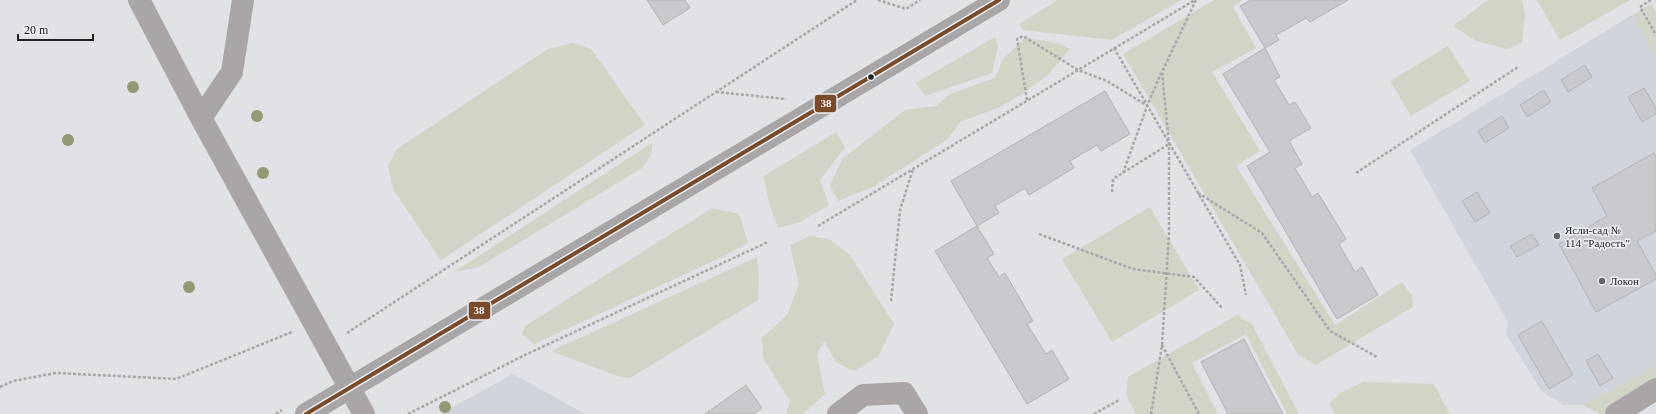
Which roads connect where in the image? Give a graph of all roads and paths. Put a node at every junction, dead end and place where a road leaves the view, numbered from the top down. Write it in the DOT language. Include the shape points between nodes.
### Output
graph roads {
  1 [pos="139,0"];
  2 [pos="242,0"];
  3 [pos="851,0"];
  4 [pos="856,0"];
  5 [pos="878,0"];
  6 [pos="920,0"];
  7 [pos="999,0"];
  8 [pos="1196,0"];
  9 [pos="1651,0"];
  10 [pos="1656,35"];
  11 [pos="1114,48"];
  12 [pos="1518,67"];
  13 [pos="1078,70"];
  14 [pos="1162,72"];
  15 [pos="715,92"];
  16 [pos="782,98"];
  17 [pos="1027,100"];
  18 [pos="1147,106"];
  19 [pos="201,118"];
  20 [pos="1169,144"];
  21 [pos="913,169"];
  22 [pos="1123,173"];
  23 [pos="1356,173"];
  24 [pos="1112,192"];
  25 [pos="1197,192"];
  26 [pos="818,226"];
  27 [pos="1039,234"];
  28 [pos="768,242"];
  29 [pos="1166,273"];
  30 [pos="1246,295"];
  31 [pos="891,301"];
  32 [pos="1223,308"];
  33 [pos="314,324"];
  34 [pos="1162,345"];
  35 [pos="1377,357"];
  36 [pos="0,387"];
  37 [pos="349,387"];
  38 [pos="1656,390"];
  39 [pos="1119,400"];
  40 [pos="285,409"];
  41 [pos="276,414"];
  42 [pos="306,414"];
  43 [pos="364,414"];
  44 [pos="408,414"];
  45 [pos="838,414"];
  46 [pos="917,414"];
  47 [pos="1094,414"];
  48 [pos="1151,414"];
  49 [pos="1198,414"];
  50 [pos="1616,414"];
  1 -- 19 [label="street"];
  2 -- 19 [label="street" via="232,72"];
  3 -- 4 [label="path"];
  4 -- 15 [label="path"];
  5 -- 6 [label="path" via="906,9"];
  7 -- 37 [label="main road"];
  8 -- 11 [label="path"];
  8 -- 14 [label="path"];
  9 -- 10 [label="path" via="1640,7"];
  11 -- 13 [label="path"];
  11 -- 18 [label="path"];
  12 -- 23 [label="path"];
  13 -- 17 [label="path"];
  13 -- 17 [label="path" via="1023,36 1017,39"];
  13 -- 18 [label="path" via="1107,81"];
  14 -- 18 [label="path"];
  14 -- 20 [label="path"];
  15 -- 16 [label="path"];
  15 -- 33 [label="path" via="344,335"];
  17 -- 21 [label="path"];
  18 -- 20 [label="path"];
  18 -- 22 [label="path"];
  19 -- 33 [label="street"];
  20 -- 22 [label="path"];
  20 -- 25 [label="path"];
  20 -- 29 [label="path" via="1169,235"];
  21 -- 26 [label="path"];
  21 -- 31 [label="path" via="900,210"];
  22 -- 24 [label="path" via="1113,179"];
  25 -- 30 [label="path" via="1240,265"];
  25 -- 35 [label="path" via="1262,232 1330,331"];
  27 -- 29 [label="path" via="1133,269"];
  28 -- 44 [label="path" via="527,354"];
  29 -- 32 [label="path" via="1194,277"];
  29 -- 34 [label="path"];
  33 -- 36 [label="path" via="176,379 56,372 13,381"];
  33 -- 37 [label="street"];
  34 -- 48 [label="path"];
  34 -- 49 [label="path"];
  37 -- 42 [label="main road"];
  37 -- 43 [label="street"];
  38 -- 50 [label="street"];
  39 -- 47 [label="path"];
  40 -- 41 [label="path"];
  45 -- 46 [label="street" via="863,395 904,393"];
}
